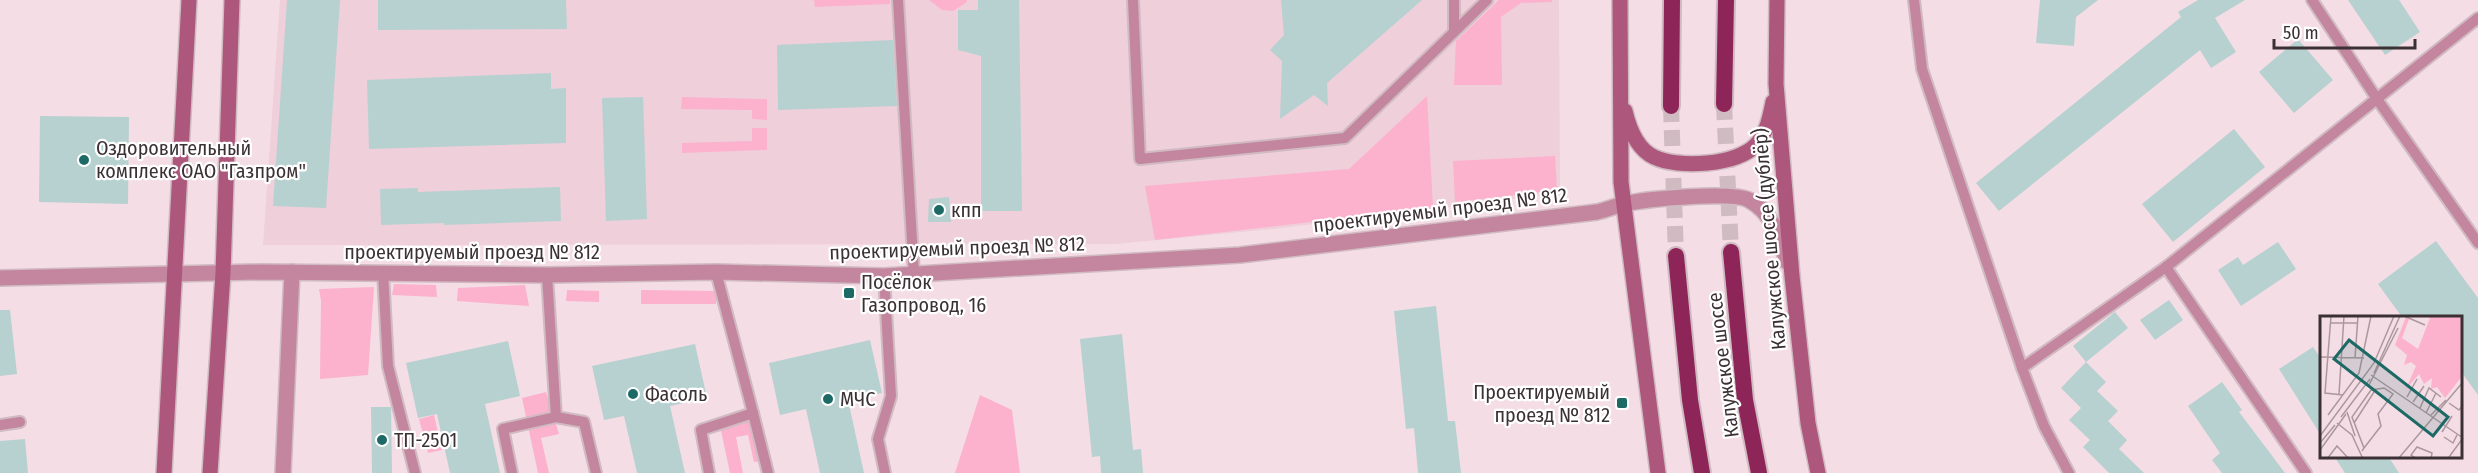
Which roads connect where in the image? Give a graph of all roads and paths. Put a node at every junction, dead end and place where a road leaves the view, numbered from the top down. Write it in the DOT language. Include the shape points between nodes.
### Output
graph roads {
  1 [pos="189,0"];
  2 [pos="232,0"];
  3 [pos="898,0"];
  4 [pos="1133,0"];
  5 [pos="1455,0"];
  6 [pos="1487,0"];
  7 [pos="1620,0"];
  8 [pos="1672,0"];
  9 [pos="1726,0"];
  10 [pos="1778,0"];
  11 [pos="1914,0"];
  12 [pos="2312,0"];
  13 [pos="2478,18"];
  14 [pos="1454,30"];
  15 [pos="1776,84"];
  16 [pos="1621,98"];
  17 [pos="2377,99"];
  18 [pos="1724,104"];
  19 [pos="1671,106"];
  20 [pos="1623,204"];
  21 [pos="2478,243"];
  22 [pos="1731,252"];
  23 [pos="1676,256"];
  24 [pos="2166,267"];
  25 [pos="292,272"];
  26 [pos="383,272"];
  27 [pos="716,272"];
  28 [pos="223,273"];
  29 [pos="175,274"];
  30 [pos="914,274"];
  31 [pos="547,275"];
  32 [pos="884,276"];
  33 [pos="1792,276"];
  34 [pos="0,278"];
  35 [pos="2022,369"];
  36 [pos="753,413"];
  37 [pos="556,417"];
  38 [pos="20,422"];
  39 [pos="0,425"];
  40 [pos="164,473"];
  41 [pos="210,473"];
  42 [pos="283,473"];
  43 [pos="415,473"];
  44 [pos="512,473"];
  45 [pos="596,473"];
  46 [pos="709,473"];
  47 [pos="768,473"];
  48 [pos="885,473"];
  49 [pos="1658,473"];
  50 [pos="1702,473"];
  51 [pos="1759,473"];
  52 [pos="1818,473"];
  53 [pos="2069,473"];
  54 [pos="2306,473"];
  1 -- 29 [label="main road"];
  2 -- 28 [label="main road"];
  3 -- 30 [label="lane"];
  4 -- 14 [label="lane" via="1140,159 1345,138"];
  5 -- 14 [label="lane"];
  6 -- 14 [label="lane"];
  7 -- 16 [label="main road"];
  8 -- 19 [label="highway"];
  9 -- 18 [label="highway"];
  10 -- 15 [label="main road, Калужское шоссе (дублёр)"];
  11 -- 35 [label="lane" via="1922,69"];
  12 -- 17 [label="lane"];
  13 -- 17 [label="lane"];
  15 -- 16 [label="main road" via="1768,124 1748,153 1696,163 1654,157 1637,143"];
  15 -- 33 [label="main road, Калужское шоссе (дублёр)"];
  16 -- 20 [label="main road"];
  17 -- 21 [label="lane"];
  17 -- 24 [label="lane"];
  20 -- 30 [label="street, проектируемый проезд № 812" via="1598,212 1240,255"];
  20 -- 33 [label="street, проектируемый проезд № 812" via="1735,195 1749,200 1764,212 1778,232"];
  20 -- 49 [label="main road"];
  22 -- 51 [label="highway, Калужское шоссе" via="1745,400"];
  23 -- 50 [label="highway, Калужское шоссе" via="1690,400"];
  24 -- 35 [label="lane"];
  24 -- 54 [label="lane"];
  25 -- 26 [label="street, проектируемый проезд № 812"];
  25 -- 28 [label="street, проектируемый проезд № 812"];
  25 -- 42 [label="street"];
  26 -- 31 [label="street, проектируемый проезд № 812"];
  26 -- 43 [label="lane" via="388,366"];
  27 -- 31 [label="street, проектируемый проезд № 812"];
  27 -- 32 [label="street, проектируемый проезд № 812"];
  27 -- 36 [label="lane"];
  28 -- 29 [label="street, проектируемый проезд № 812"];
  28 -- 41 [label="main road"];
  29 -- 34 [label="street, проектируемый проезд № 812"];
  29 -- 40 [label="main road"];
  30 -- 32 [label="street, проектируемый проезд № 812"];
  31 -- 37 [label="lane"];
  32 -- 48 [label="lane" via="891,396 878,439"];
  33 -- 52 [label="main road, Калужское шоссе (дублёр)" via="1808,423"];
  35 -- 53 [label="lane" via="2044,426"];
  36 -- 46 [label="lane" via="701,430"];
  36 -- 47 [label="lane"];
  37 -- 44 [label="lane" via="503,429"];
  37 -- 45 [label="lane" via="584,422"];
  38 -- 39 [label="lane"];
}
